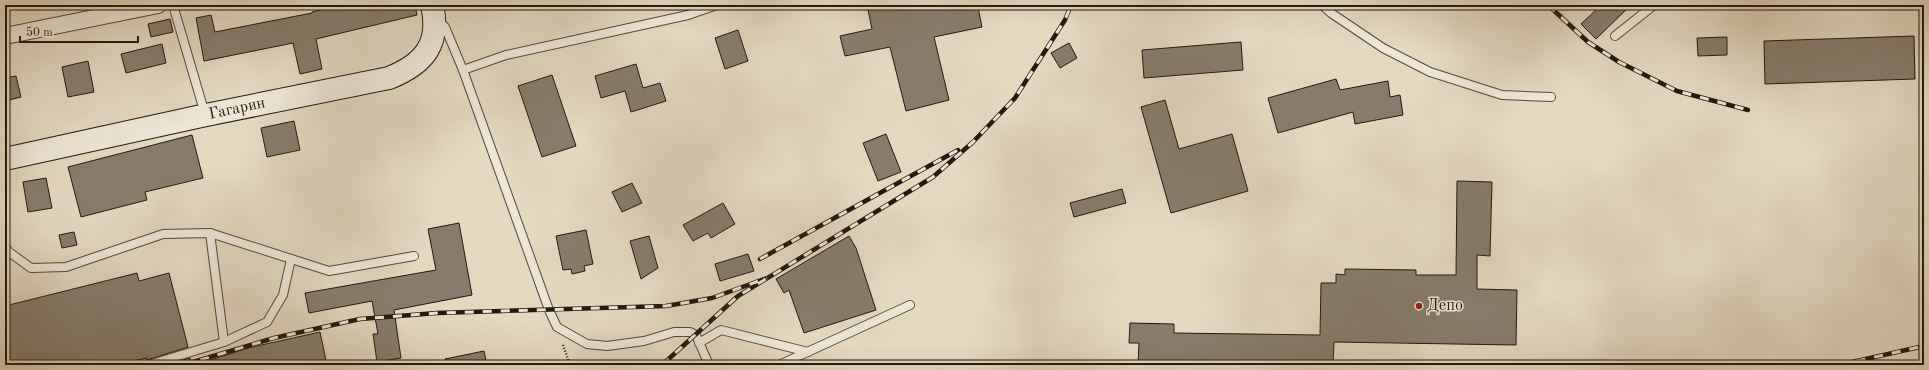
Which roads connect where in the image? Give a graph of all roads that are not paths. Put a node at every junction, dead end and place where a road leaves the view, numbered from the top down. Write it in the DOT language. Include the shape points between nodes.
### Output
graph roads {
  1 [pos="158,5"];
  2 [pos="173,5"];
  3 [pos="717,5"];
  4 [pos="1322,5"];
  5 [pos="1654,5"];
  6 [pos="434,11"];
  7 [pos="5,36"];
  8 [pos="1615,36"];
  9 [pos="463,70"];
  10 [pos="1551,96"];
  11 [pos="206,115"];
  12 [pos="5,159"];
  13 [pos="210,233"];
  14 [pos="5,246"];
  15 [pos="414,256"];
  16 [pos="291,259"];
  17 [pos="910,305"];
  18 [pos="224,342"];
  19 [pos="699,343"];
  20 [pos="808,352"];
  21 [pos="148,365"];
  22 [pos="709,365"];
  23 [pos="779,365"];
  1 -- 7 [label="street"];
  2 -- 11 [label="lane"];
  3 -- 9 [label="lane" via="688,15 506,55"];
  4 -- 10 [label="lane" via="1383,48 1430,72 1502,95"];
  5 -- 8 [label="lane"];
  6 -- 9 [label="lane" via="445,27"];
  6 -- 11 [label="main road, Гагарин" via="433,37 427,51 416,64 404,72 389,78"];
  9 -- 19 [label="lane" via="557,327 587,344 607,346 644,341 674,332 690,332 696,335"];
  11 -- 12 [label="main road, Гагарин"];
  13 -- 14 [label="lane" via="163,234 66,267 31,268"];
  13 -- 16 [label="lane"];
  13 -- 18 [label="lane"];
  15 -- 16 [label="lane" via="329,271"];
  16 -- 18 [label="lane" via="283,295 267,322"];
  17 -- 20 [label="lane"];
  18 -- 21 [label="lane"];
  19 -- 20 [label="lane" via="721,330"];
  19 -- 22 [label="lane"];
  20 -- 23 [label="lane"];
}
